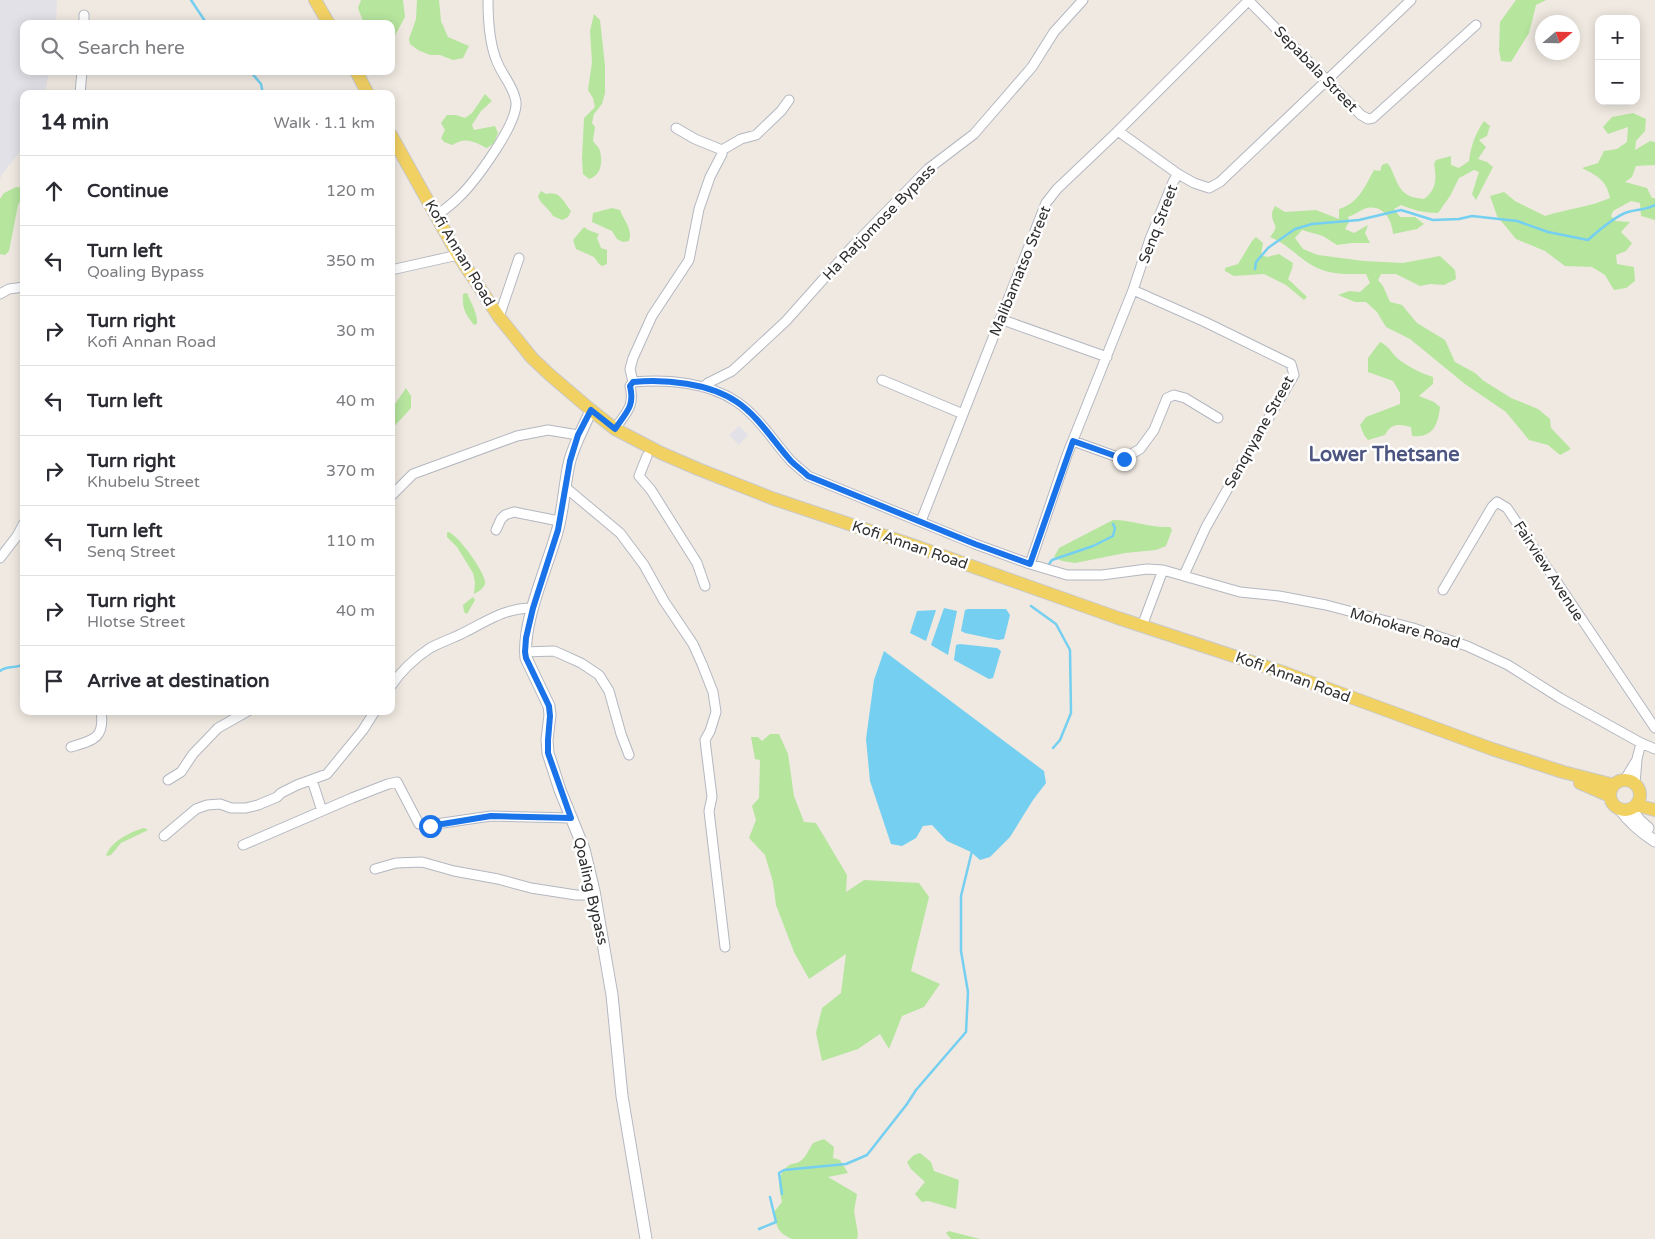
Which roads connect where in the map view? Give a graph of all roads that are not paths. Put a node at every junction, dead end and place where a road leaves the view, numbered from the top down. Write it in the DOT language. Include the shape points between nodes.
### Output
graph roads {
  1 [pos="316,0"];
  2 [pos="488,0"];
  3 [pos="1082,0"];
  4 [pos="1249,0"];
  5 [pos="1412,0"];
  6 [pos="327,20"];
  7 [pos="1476,25"];
  8 [pos="82,75"];
  9 [pos="358,75"];
  10 [pos="1326,80"];
  11 [pos="80,90"];
  12 [pos="366,90"];
  13 [pos="789,100"];
  14 [pos="676,128"];
  15 [pos="1118,131"];
  16 [pos="395,142"];
  17 [pos="722,150"];
  18 [pos="1178,174"];
  19 [pos="437,215"];
  20 [pos="458,255"];
  21 [pos="519,258"];
  22 [pos="395,269"];
  23 [pos="20,288"];
  24 [pos="1133,290"];
  25 [pos="0,294"];
  26 [pos="499,317"];
  27 [pos="1000,318"];
  28 [pos="1107,357"];
  29 [pos="882,380"];
  30 [pos="633,382"];
  31 [pos="704,388"];
  32 [pos="591,410"];
  33 [pos="962,414"];
  34 [pos="1218,418"];
  35 [pos="615,429"];
  36 [pos="578,435"];
  37 [pos="1073,441"];
  38 [pos="647,456"];
  39 [pos="566,487"];
  40 [pos="395,492"];
  41 [pos="921,521"];
  42 [pos="560,522"];
  43 [pos="20,530"];
  44 [pos="496,530"];
  45 [pos="0,558"];
  46 [pos="1030,564"];
  47 [pos="1164,570"];
  48 [pos="1184,575"];
  49 [pos="705,586"];
  50 [pos="1443,590"];
  51 [pos="533,608"];
  52 [pos="1142,626"];
  53 [pos="525,652"];
  54 [pos="395,679"];
  55 [pos="102,715"];
  56 [pos="241,715"];
  57 [pos="372,715"];
  58 [pos="1655,728"];
  59 [pos="1641,743"];
  60 [pos="71,747"];
  61 [pos="1655,749"];
  62 [pos="629,755"];
  63 [pos="168,780"];
  64 [pos="312,780"];
  65 [pos="1624,788"];
  66 [pos="1655,801"];
  67 [pos="1629,808"];
  68 [pos="1655,810"];
  69 [pos="322,811"];
  70 [pos="571,818"];
  71 [pos="1655,834"];
  72 [pos="164,836"];
  73 [pos="1655,841"];
  74 [pos="243,845"];
  75 [pos="375,868"];
  76 [pos="594,891"];
  77 [pos="725,948"];
  78 [pos="646,1239"];
  1 -- 6 [label="main road"];
  2 -- 19 [label="street" via="492,47 509,82 516,102 515,110 481,172 458,198"];
  3 -- 31 [label="street, Ha Ratjomose Bypass" via="1054,32 1032,67 974,134 928,170 852,247 786,321 732,371"];
  4 -- 10 [label="street, Sepabala Street"];
  4 -- 15 [label="street, Malibamatso Street"];
  5 -- 10 [label="street, Senq Street"];
  7 -- 10 [label="street, Sepabala Street" via="1373,118 1361,115"];
  8 -- 11 [label="street"];
  9 -- 12 [label="main road"];
  10 -- 18 [label="street, Senq Street" via="1220,182 1209,188"];
  13 -- 17 [label="street" via="756,135 740,139"];
  14 -- 17 [label="street"];
  15 -- 18 [label="street"];
  15 -- 27 [label="street, Malibamatso Street" via="1046,203"];
  16 -- 19 [label="main road, Kofi Annan Road"];
  17 -- 30 [label="street" via="699,209 689,260 652,316 630,369"];
  18 -- 24 [label="street, Senq Street" via="1150,239"];
  19 -- 20 [label="main road, Kofi Annan Road"];
  20 -- 22 [label="street"];
  20 -- 26 [label="main road, Kofi Annan Road"];
  21 -- 26 [label="street"];
  23 -- 25 [label="street"];
  24 -- 28 [label="street, Senq Street"];
  24 -- 48 [label="street, Senqnyane Street" via="1291,364 1294,375 1206,527"];
  26 -- 32 [label="main road, Kofi Annan Road" via="532,358"];
  27 -- 28 [label="street"];
  27 -- 33 [label="street, Malibamatso Street"];
  28 -- 37 [label="street, Senq Street"];
  29 -- 33 [label="street"];
  30 -- 31 [label="street, Mohokare Road" via="670,382"];
  30 -- 35 [label="street" via="628,411"];
  31 -- 41 [label="street, Mohokare Road" via="736,402 758,421 808,476"];
  32 -- 35 [label="main road, Kofi Annan Road"];
  32 -- 36 [label="main road, Qoaling Bypass"];
  33 -- 41 [label="street, Malibamatso Street"];
  34 -- 37 [label="street" via="1174,395 1167,398 1154,430 1140,449 1124,459"];
  35 -- 52 [label="main road, Kofi Annan Road" via="727,481"];
  36 -- 39 [label="main road, Qoaling Bypass"];
  36 -- 40 [label="street" via="548,430 517,436 413,474"];
  37 -- 46 [label="street, Senq Street"];
  38 -- 49 [label="street" via="639,476 697,562"];
  39 -- 42 [label="main road, Qoaling Bypass"];
  39 -- 77 [label="street" via="620,534 644,565 693,644 713,692 716,712 705,740 712,797 709,811"];
  41 -- 46 [label="street, Mohokare Road"];
  42 -- 44 [label="street" via="514,512 505,515"];
  42 -- 51 [label="main road, Qoaling Bypass"];
  43 -- 45 [label="street"];
  46 -- 47 [label="street, Mohokare Road" via="1067,575"];
  47 -- 48 [label="street, Mohokare Road"];
  47 -- 52 [label="street"];
  48 -- 59 [label="street, Mohokare Road" via="1240,592 1326,605 1468,646"];
  50 -- 58 [label="street, Fairview Avenue" via="1492,507 1497,502 1507,508"];
  51 -- 53 [label="main road, Qoaling Bypass"];
  51 -- 54 [label="street" via="501,613 430,648"];
  52 -- 65 [label="main road, Kofi Annan Road" via="1285,673 1492,749"];
  53 -- 62 [label="street" via="561,654 599,676 609,690"];
  53 -- 70 [label="main road, Qoaling Bypass" via="549,706 548,753"];
  55 -- 60 [label="street" via="100,733 89,742"];
  56 -- 63 [label="street" via="218,728 181,772"];
  57 -- 64 [label="street" via="327,774"];
  59 -- 61 [label="street, Mohokare Road"];
  59 -- 65 [label="street"];
  64 -- 69 [label="street"];
  64 -- 72 [label="street" via="252,807 231,808 220,804 196,809"];
  65 -- 66 [label="main road, Kofi Annan Road"];
  65 -- 67 [label="main road" via="1638,801"];
  65 -- 67 [label="main road" via="1613,804"];
  67 -- 68 [label="main road"];
  67 -- 71 [label="main road"];
  67 -- 73 [label="main road" via="1626,818"];
  69 -- 70 [label="street" via="397,782 419,824 430,826 491,816"];
  69 -- 74 [label="street"];
  70 -- 76 [label="main road, Qoaling Bypass" via="584,849"];
  75 -- 76 [label="street" via="396,862 422,862 531,888 576,895"];
  76 -- 78 [label="main road, Qoaling Bypass" via="612,995 622,1096"];
}
